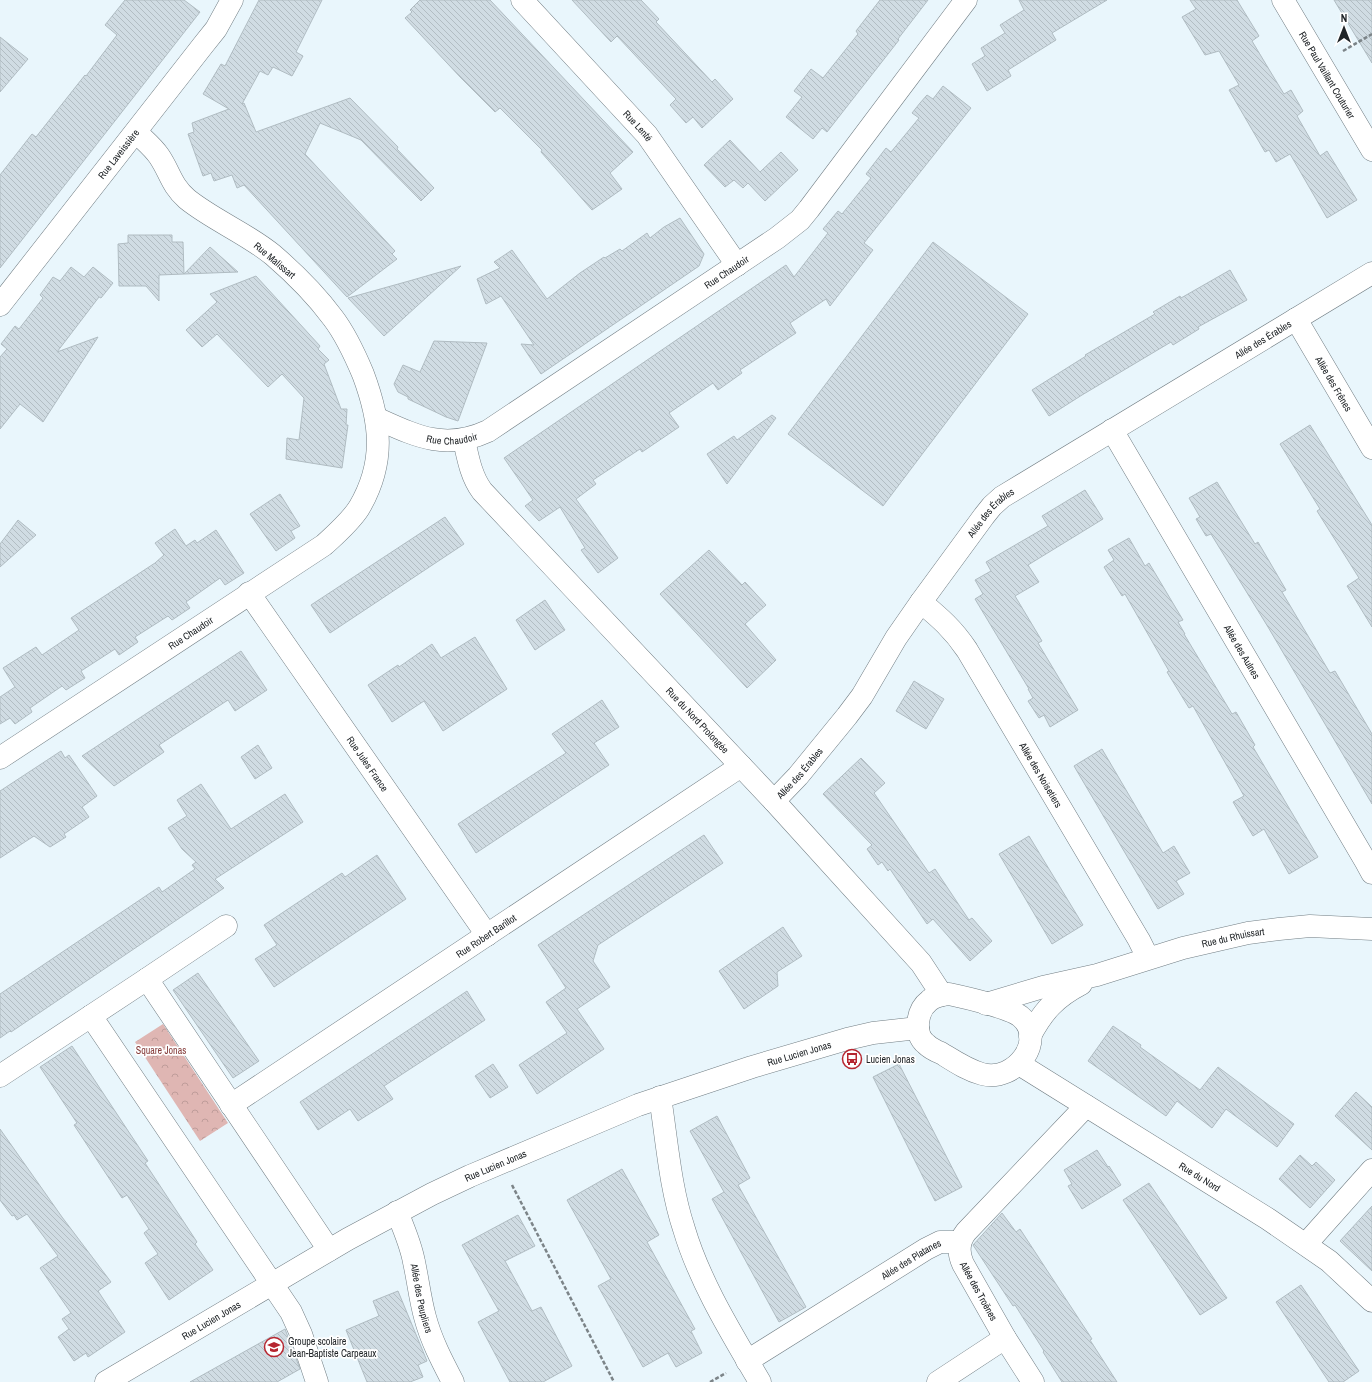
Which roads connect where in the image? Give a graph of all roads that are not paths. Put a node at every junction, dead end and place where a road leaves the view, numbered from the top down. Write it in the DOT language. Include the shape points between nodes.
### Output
graph roads {
  1 [pos="232,0"];
  2 [pos="522,0"];
  3 [pos="966,0"];
  4 [pos="1283,0"];
  5 [pos="136,132"];
  6 [pos="1372,150"];
  7 [pos="738,265"];
  8 [pos="1372,273"];
  9 [pos="0,305"];
  10 [pos="1296,319"];
  11 [pos="376,418"];
  12 [pos="1112,430"];
  13 [pos="464,440"];
  14 [pos="1372,448"];
  15 [pos="249,593"];
  16 [pos="921,602"];
  17 [pos="0,758"];
  18 [pos="741,766"];
  19 [pos="774,801"];
  20 [pos="1372,874"];
  21 [pos="226,926"];
  22 [pos="1372,929"];
  23 [pos="487,935"];
  24 [pos="1148,958"];
  25 [pos="1097,976"];
  26 [pos="147,979"];
  27 [pos="942,995"];
  28 [pos="986,1004"];
  29 [pos="91,1016"];
  30 [pos="918,1028"];
  31 [pos="1030,1036"];
  32 [pos="1019,1064"];
  33 [pos="0,1076"];
  34 [pos="660,1097"];
  35 [pos="232,1105"];
  36 [pos="1086,1106"];
  37 [pos="1372,1170"];
  38 [pos="397,1212"];
  39 [pos="960,1242"];
  40 [pos="1306,1244"];
  41 [pos="329,1250"];
  42 [pos="271,1284"];
  43 [pos="1372,1301"];
  44 [pos="1005,1338"];
  45 [pos="747,1361"];
  46 [pos="106,1382"];
  47 [pos="317,1382"];
  48 [pos="453,1382"];
  49 [pos="760,1382"];
  50 [pos="938,1382"];
  51 [pos="1033,1382"];
  1 -- 5 [label="street, Rue Laveissière" via="212,34"];
  2 -- 7 [label="street, Rue Lenté" via="647,135"];
  3 -- 7 [label="street, Rue Chaudoir" via="809,209 789,229"];
  4 -- 6 [label="street, Rue Paul Vaillant Couturier"];
  5 -- 9 [label="street, Rue Laveissière"];
  5 -- 11 [label="street, Rue Malissart" via="157,152 175,186 186,198 272,255 299,279 334,318 353,352 368,387"];
  7 -- 13 [label="street, Rue Chaudoir" via="488,431"];
  8 -- 10 [label="street, Allée des Érables"];
  10 -- 12 [label="street, Allée des Érables"];
  10 -- 14 [label="street, Allée des Frênes"];
  11 -- 13 [label="street, Rue Chaudoir" via="426,438"];
  11 -- 15 [label="street, Rue Chaudoir" via="377,459 374,474 358,508 348,522 324,545"];
  12 -- 16 [label="street, Allée des Érables" via="1011,490 992,506"];
  12 -- 20 [label="street, Allée des Aulnes"];
  13 -- 18 [label="street, Rue du Nord Prolongée" via="472,473 482,491"];
  15 -- 17 [label="street, Rue Chaudoir"];
  15 -- 23 [label="street, Rue Jules France"];
  16 -- 19 [label="street, Allée des Érables" via="851,712"];
  16 -- 24 [label="street, Allée des Noisetiers" via="943,620 967,650 1140,940"];
  18 -- 19 [label="street, Rue du Nord Prolongée"];
  18 -- 23 [label="street, Rue Robert Barillot"];
  19 -- 27 [label="street, Rue du Nord Prolongée" via="921,963"];
  21 -- 26 [label="street"];
  22 -- 24 [label="street, Rue du Rhuissart" via="1310,926 1264,930 1197,944"];
  23 -- 35 [label="street, Rue Robert Barillot"];
  24 -- 25 [label="street, Rue du Rhuissart"];
  25 -- 28 [label="street, Rue du Rhuissart" via="1043,987"];
  25 -- 31 [label="street, Rue du Rhuissart" via="1056,999 1043,1014"];
  26 -- 29 [label="street"];
  26 -- 35 [label="street"];
  27 -- 28 [label="street" via="949,994"];
  27 -- 30 [label="street" via="926,1004 920,1014"];
  28 -- 31 [label="street" via="1019,1015 1028,1024"];
  29 -- 33 [label="street"];
  29 -- 42 [label="street"];
  30 -- 32 [label="street" via="919,1035 926,1045 977,1073 993,1076 1009,1071"];
  30 -- 34 [label="street, Rue Lucien Jonas" via="873,1033 829,1044 752,1066"];
  31 -- 32 [label="street" via="1027,1052"];
  32 -- 36 [label="street, Rue du Nord"];
  34 -- 38 [label="street, Rue Lucien Jonas" via="500,1163"];
  34 -- 45 [label="street" via="683,1228 713,1298"];
  35 -- 41 [label="street"];
  36 -- 39 [label="street" via="966,1232"];
  36 -- 40 [label="street, Rue du Nord"];
  37 -- 40 [label="street"];
  38 -- 41 [label="street, Rue Lucien Jonas"];
  38 -- 48 [label="street, Allée des Peupliers" via="412,1252 428,1330"];
  39 -- 44 [label="street, Allée des Troënes" via="960,1258"];
  39 -- 45 [label="street, Allée des Platanes" via="940,1242 926,1249"];
  40 -- 43 [label="street, Rue du Nord"];
  41 -- 42 [label="street, Rue Lucien Jonas"];
  42 -- 46 [label="street, Rue Lucien Jonas"];
  42 -- 47 [label="street" via="296,1322"];
  44 -- 50 [label="street"];
  44 -- 51 [label="street, Allée des Troënes"];
  45 -- 49 [label="street"];
}
